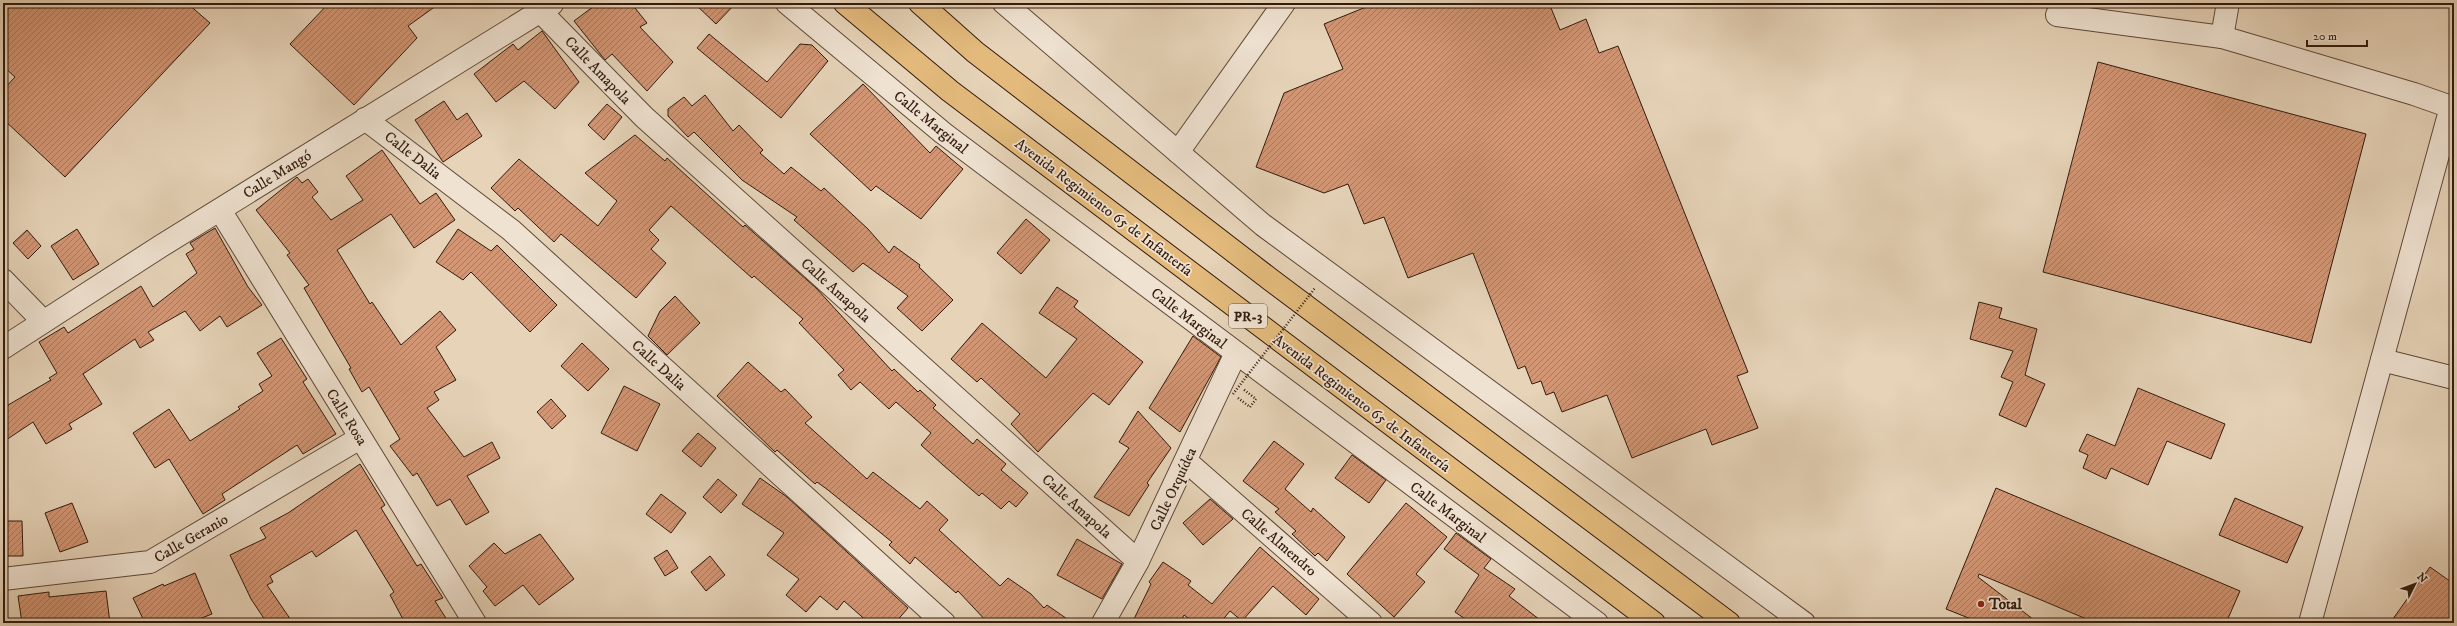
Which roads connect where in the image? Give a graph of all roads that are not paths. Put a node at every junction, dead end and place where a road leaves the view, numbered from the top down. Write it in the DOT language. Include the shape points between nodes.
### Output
graph roads {
  1 [pos="787,3"];
  2 [pos="845,3"];
  3 [pos="920,3"];
  4 [pos="1004,3"];
  5 [pos="1284,3"];
  6 [pos="2228,3"];
  7 [pos="546,7"];
  8 [pos="2057,15"];
  9 [pos="2222,38"];
  10 [pos="2453,104"];
  11 [pos="365,119"];
  12 [pos="1178,152"];
  13 [pos="220,210"];
  14 [pos="3,280"];
  15 [pos="43,321"];
  16 [pos="3,348"];
  17 [pos="1236,353"];
  18 [pos="2382,360"];
  19 [pos="2454,378"];
  20 [pos="360,438"];
  21 [pos="1186,461"];
  22 [pos="1138,561"];
  23 [pos="3,579"];
  24 [pos="475,623"];
  25 [pos="944,623"];
  26 [pos="1104,623"];
  27 [pos="1371,623"];
  28 [pos="1597,623"];
  29 [pos="1654,623"];
  30 [pos="1729,623"];
  31 [pos="1804,623"];
  32 [pos="2310,623"];
  1 -- 17 [label="street, Calle Marginal" via="943,133"];
  2 -- 29 [label="main road, Avenida Regimiento 65 de Infantería / PR-3" via="950,91"];
  3 -- 30 [label="main road, PR-3" via="976,52 1271,280"];
  4 -- 12 [label="street"];
  5 -- 12 [label="street"];
  6 -- 9 [label="street"];
  7 -- 11 [label="street, Calle Mangó"];
  7 -- 22 [label="street, Calle Amapola" via="644,117"];
  8 -- 9 [label="street"];
  9 -- 10 [label="street"];
  10 -- 18 [label="street"];
  11 -- 13 [label="street, Calle Mangó"];
  11 -- 25 [label="street, Calle Dalia" via="510,230"];
  12 -- 31 [label="street" via="1263,225"];
  13 -- 15 [label="street, Calle Mangó"];
  13 -- 20 [label="street, Calle Rosa"];
  14 -- 15 [label="street"];
  15 -- 16 [label="street, Calle Mangó"];
  17 -- 21 [label="street, Calle Orquídea"];
  17 -- 28 [label="street, Calle Marginal"];
  18 -- 19 [label="street"];
  18 -- 32 [label="street"];
  20 -- 23 [label="street, Calle Geranio" via="150,562"];
  20 -- 24 [label="street, Calle Rosa"];
  21 -- 22 [label="street, Calle Orquídea"];
  21 -- 27 [label="street, Calle Almendro"];
  22 -- 26 [label="street, Calle Orquídea"];
}
